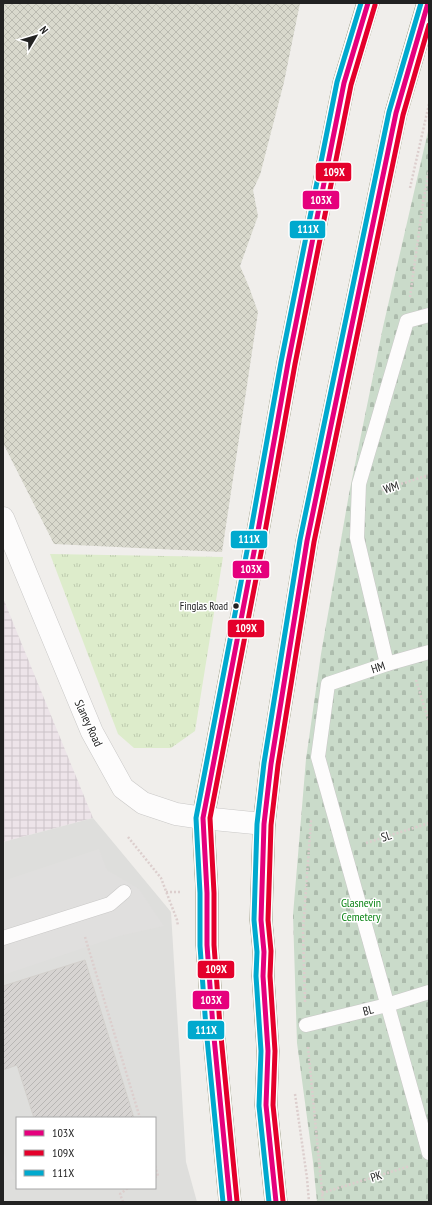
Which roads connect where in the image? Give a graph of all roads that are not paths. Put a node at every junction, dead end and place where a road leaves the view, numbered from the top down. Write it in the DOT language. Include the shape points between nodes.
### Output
graph roads {
  1 [pos="368,3"];
  2 [pos="428,3"];
  3 [pos="429,314"];
  4 [pos="3,518"];
  5 [pos="429,652"];
  6 [pos="387,664"];
  7 [pos="203,818"];
  8 [pos="264,824"];
  9 [pos="124,892"];
  10 [pos="3,938"];
  11 [pos="429,992"];
  12 [pos="387,1005"];
  13 [pos="306,1025"];
  14 [pos="429,1153"];
  15 [pos="230,1202"];
  16 [pos="276,1202"];
  1 -- 7 [label="main road" via="344,83 285,377"];
  2 -- 8 [label="main road" via="396,113 307,541 271,764"];
  3 -- 6 [label="lane" via="407,321 359,484 357,538"];
  4 -- 7 [label="street, Slaney Road" via="92,732 123,788 144,803 176,814"];
  5 -- 6 [label="lane, HM"];
  6 -- 12 [label="lane, HM" via="328,684 318,758"];
  7 -- 8 [label="street, Slaney Road"];
  7 -- 15 [label="main road" via="207,945"];
  8 -- 16 [label="main road" via="261,920 268,1051 266,1105"];
  9 -- 10 [label="lane" via="110,904"];
  11 -- 12 [label="lane, BL"];
  12 -- 13 [label="lane, BL"];
  12 -- 14 [label="lane"];
}
